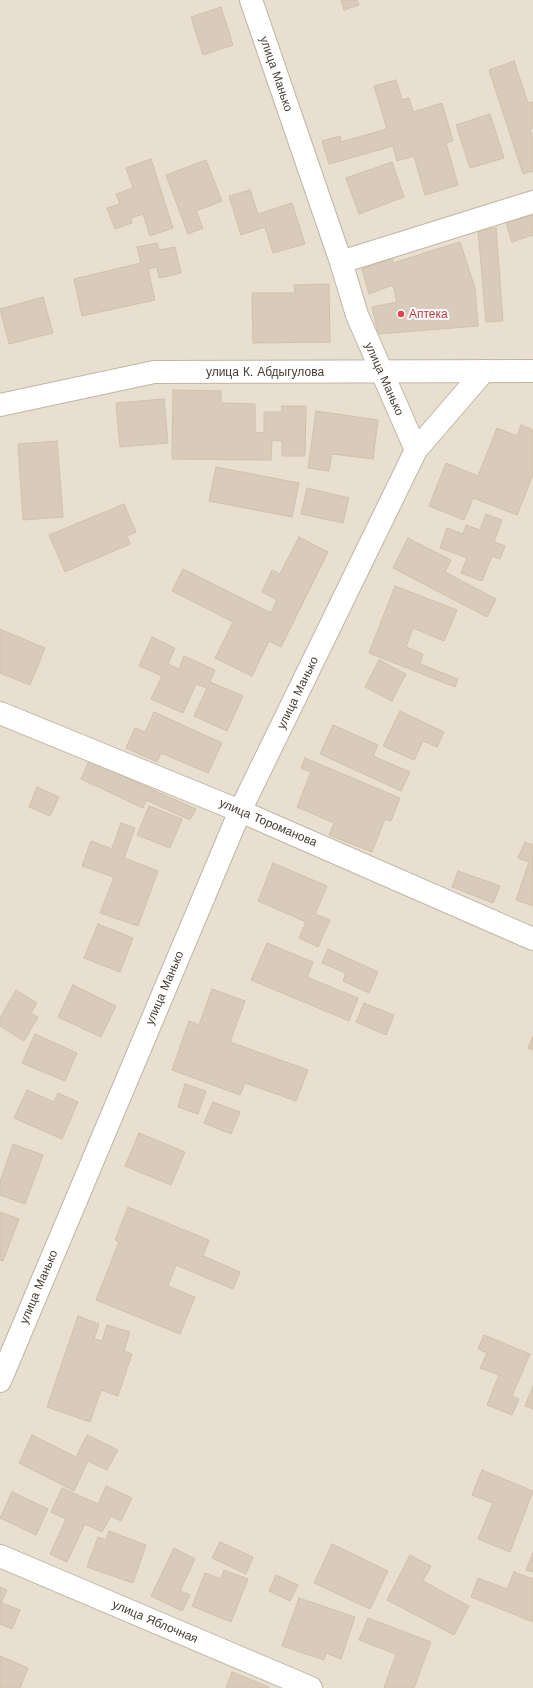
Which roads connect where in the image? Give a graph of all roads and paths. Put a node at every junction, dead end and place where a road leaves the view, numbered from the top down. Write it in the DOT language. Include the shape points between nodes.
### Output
graph roads {
  1 [pos="251,0"];
  2 [pos="533,202"];
  3 [pos="341,262"];
  4 [pos="381,371"];
  5 [pos="484,371"];
  6 [pos="533,371"];
  7 [pos="0,405"];
  8 [pos="416,450"];
  9 [pos="0,713"];
  10 [pos="240,811"];
  11 [pos="533,939"];
  12 [pos="0,1380"];
  13 [pos="0,1556"];
  14 [pos="311,1688"];
  1 -- 3 [label="street, улица Манько"];
  2 -- 3 [label="street"];
  3 -- 4 [label="street, улица Манько" via="357,316"];
  4 -- 5 [label="street, улица К. Абдыгулова"];
  4 -- 7 [label="street, улица К. Абдыгулова" via="154,372"];
  4 -- 8 [label="street, улица Манько"];
  5 -- 6 [label="street, улица К. Абдыгулова"];
  5 -- 8 [label="street"];
  8 -- 10 [label="street, улица Манько"];
  9 -- 10 [label="street, улица Тороманова"];
  10 -- 11 [label="street, улица Тороманова"];
  10 -- 12 [label="street, улица Манько"];
  13 -- 14 [label="street, улица Яблочная"];
}
